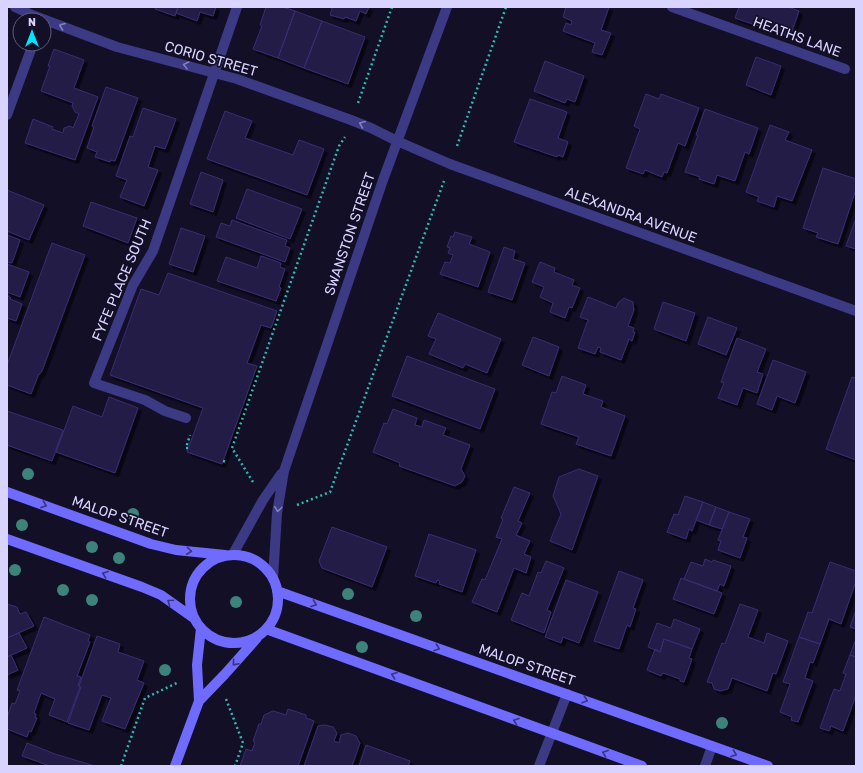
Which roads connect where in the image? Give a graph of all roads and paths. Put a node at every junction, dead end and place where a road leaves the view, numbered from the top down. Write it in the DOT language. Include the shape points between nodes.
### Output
graph roads {
  1 [pos="15,7"];
  2 [pos="237,7"];
  3 [pos="392,7"];
  4 [pos="447,7"];
  5 [pos="506,7"];
  6 [pos="672,7"];
  7 [pos="26,12"];
  8 [pos="52,23"];
  9 [pos="30,52"];
  10 [pos="845,69"];
  11 [pos="214,73"];
  12 [pos="356,106"];
  13 [pos="7,115"];
  14 [pos="461,136"];
  15 [pos="345,137"];
  16 [pos="397,141"];
  17 [pos="439,195"];
  18 [pos="856,311"];
  19 [pos="186,418"];
  20 [pos="223,461"];
  21 [pos="227,462"];
  22 [pos="284,471"];
  23 [pos="7,492"];
  24 [pos="263,500"];
  25 [pos="277,513"];
  26 [pos="7,539"];
  27 [pos="230,555"];
  28 [pos="273,579"];
  29 [pos="277,591"];
  30 [pos="195,620"];
  31 [pos="201,628"];
  32 [pos="264,631"];
  33 [pos="198,674"];
  34 [pos="219,681"];
  35 [pos="567,694"];
  36 [pos="199,701"];
  37 [pos="552,734"];
  38 [pos="712,746"];
  39 [pos="121,766"];
  40 [pos="175,766"];
  41 [pos="235,766"];
  42 [pos="539,766"];
  43 [pos="642,766"];
  44 [pos="705,766"];
  45 [pos="768,766"];
  1 -- 7 [label="street, CORIO STREET"];
  2 -- 11 [label="street"];
  3 -- 12 [label="path"];
  4 -- 16 [label="street, SWANSTON STREET"];
  5 -- 14 [label="path"];
  6 -- 10 [label="street, HEATHS LANE"];
  11 -- 8 [label="street, CORIO STREET, one-way" via="117,47"];
  9 -- 13 [label="street"];
  16 -- 11 [label="street, CORIO STREET, one-way" via="356,121"];
  11 -- 19 [label="street, FYFE PLACE SOUTH" via="153,251 132,285 94,382"];
  15 -- 24 [label="path" via="339,146 232,448"];
  16 -- 18 [label="street, ALEXANDRA AVENUE" via="450,164"];
  16 -- 22 [label="street, SWANSTON STREET"];
  17 -- 25 [label="path" via="330,492"];
  20 -- 21 [label="path"];
  22 -- 24 [label="street, SWANSTON STREET"];
  22 -- 25 [label="street, SWANSTON STREET, one-way"];
  23 -- 27 [label="street, MALOP STREET, one-way" via="151,544 176,550"];
  24 -- 27 [label="street, SWANSTON STREET"];
  25 -- 28 [label="street, SWANSTON STREET"];
  30 -- 26 [label="street, one-way" via="161,595"];
  27 -- 28 [label="street" via="245,556 254,560 268,571"];
  27 -- 30 [label="street" via="217,558 208,564 195,580 190,599"];
  28 -- 29 [label="street"];
  29 -- 32 [label="street" via="278,604 274,618"];
  29 -- 35 [label="street, MALOP STREET, one-way"];
  30 -- 31 [label="street"];
  31 -- 32 [label="street" via="219,640 230,642 246,640"];
  31 -- 33 [label="street"];
  32 -- 34 [label="street, one-way"];
  37 -- 32 [label="street, one-way"];
  33 -- 36 [label="street"];
  33 -- 39 [label="path" via="145,698"];
  34 -- 36 [label="street"];
  34 -- 41 [label="path" via="243,743"];
  35 -- 37 [label="street"];
  35 -- 38 [label="street, MALOP STREET, one-way"];
  36 -- 40 [label="street"];
  37 -- 42 [label="street"];
  43 -- 37 [label="street, one-way"];
  38 -- 44 [label="street"];
  38 -- 45 [label="street, MALOP STREET, one-way"];
}
